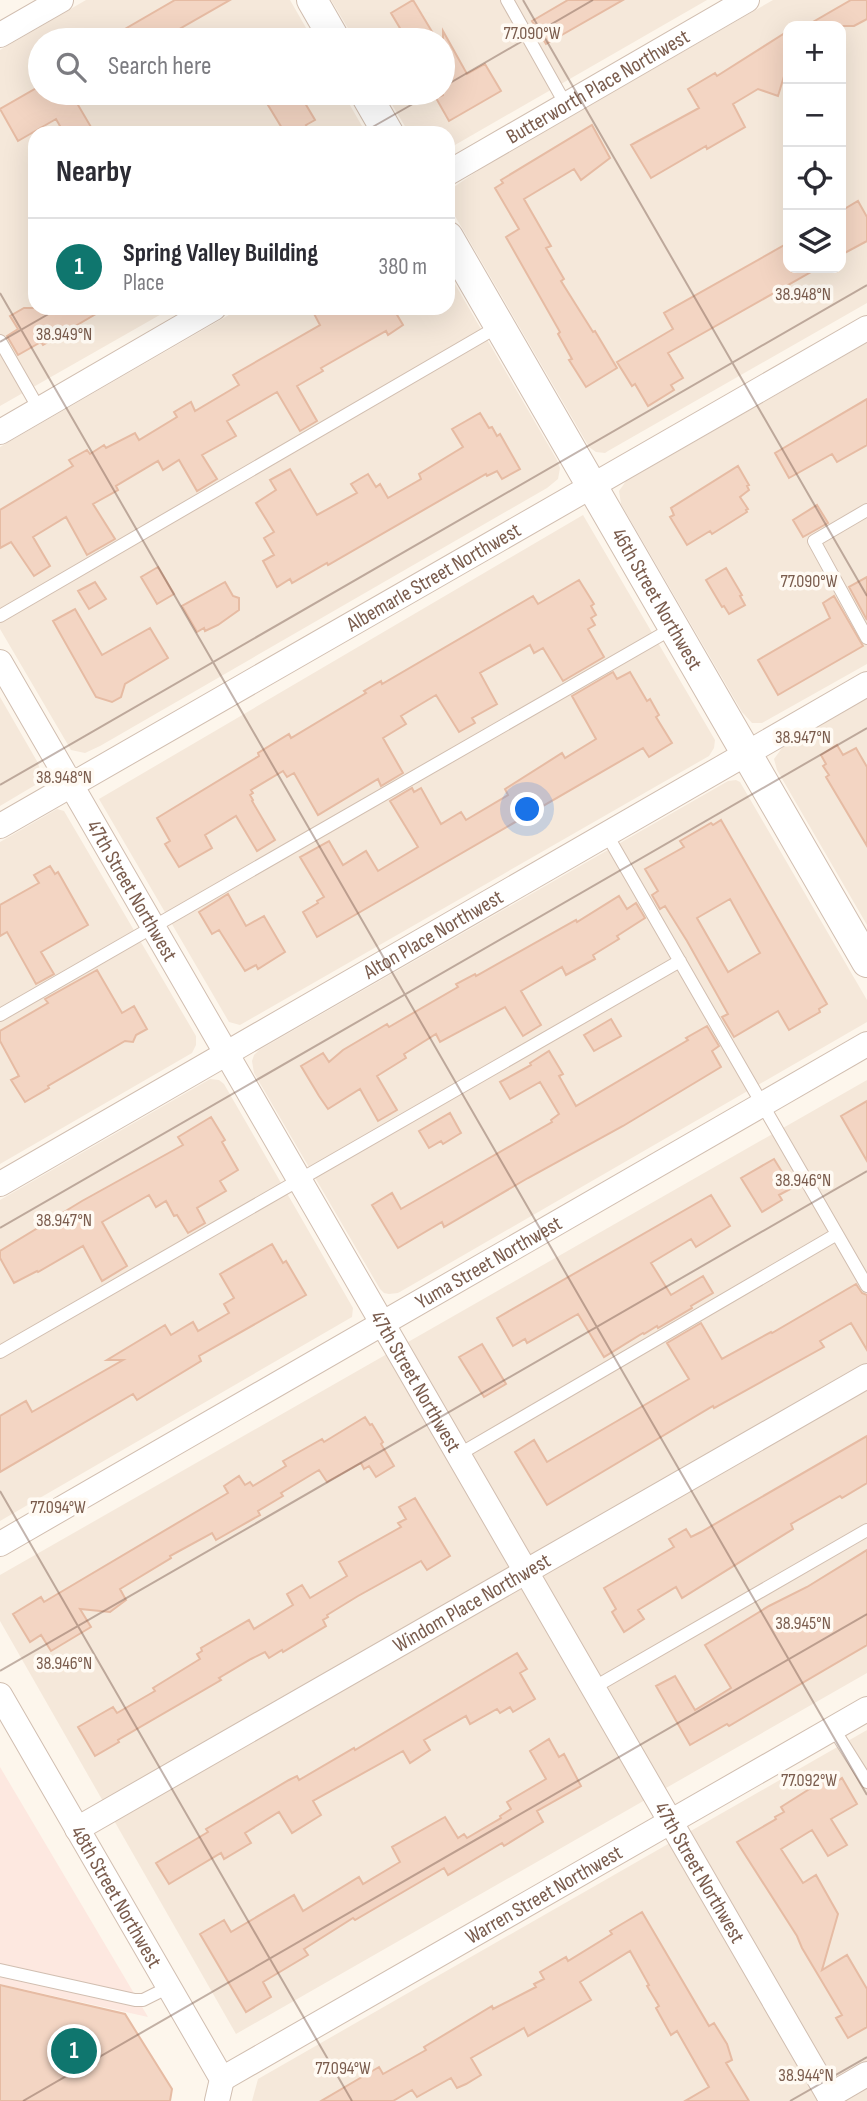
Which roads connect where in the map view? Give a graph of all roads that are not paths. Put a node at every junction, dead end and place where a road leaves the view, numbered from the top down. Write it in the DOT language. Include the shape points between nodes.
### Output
graph roads {
  1 [pos="61,0"];
  2 [pos="312,0"];
  3 [pos="506,0"];
  4 [pos="747,0"];
  5 [pos="328,28"];
  6 [pos="0,35"];
  7 [pos="372,105"];
  8 [pos="566,105"];
  9 [pos="384,126"];
  10 [pos="455,169"];
  11 [pos="455,248"];
  12 [pos="202,315"];
  13 [pos="500,326"];
  14 [pos="867,328"];
  15 [pos="0,341"];
  16 [pos="39,409"];
  17 [pos="0,432"];
  18 [pos="592,485"];
  19 [pos="867,510"];
  20 [pos="0,616"];
  21 [pos="674,628"];
  22 [pos="867,638"];
  23 [pos="0,662"];
  24 [pos="867,684"];
  25 [pos="747,754"];
  26 [pos="71,785"];
  27 [pos="0,825"];
  28 [pos="607,835"];
  29 [pos="153,928"];
  30 [pos="680,961"];
  31 [pos="867,962"];
  32 [pos="0,1016"];
  33 [pos="867,1044"];
  34 [pos="226,1052"];
  35 [pos="763,1104"];
  36 [pos="299,1179"];
  37 [pos="0,1184"];
  38 [pos="837,1234"];
  39 [pos="867,1286"];
  40 [pos="382,1324"];
  41 [pos="0,1352"];
  42 [pos="867,1376"];
  43 [pos="458,1455"];
  44 [pos="867,1530"];
  45 [pos="0,1544"];
  46 [pos="525,1571"];
  47 [pos="593,1688"];
  48 [pos="0,1695"];
  49 [pos="867,1709"];
  50 [pos="833,1728"];
  51 [pos="867,1782"];
  52 [pos="670,1822"];
  53 [pos="77,1829"];
  54 [pos="0,1970"];
  55 [pos="169,1987"];
  56 [pos="867,2074"];
  57 [pos="219,2090"];
  58 [pos="830,2099"];
  1 -- 6 [label="street"];
  2 -- 5 [label="street"];
  3 -- 8 [label="lane"];
  4 -- 8 [label="street, Butterworth Place Northwest"];
  7 -- 9 [label="street"];
  8 -- 10 [label="street, Butterworth Place Northwest"];
  11 -- 13 [label="street, 46th Street Northwest"];
  12 -- 16 [label="street"];
  13 -- 18 [label="street, 46th Street Northwest"];
  13 -- 20 [label="lane"];
  14 -- 18 [label="street, Albemarle Street Northwest"];
  15 -- 16 [label="lane"];
  16 -- 17 [label="street"];
  18 -- 21 [label="street, 46th Street Northwest"];
  18 -- 26 [label="street, Albemarle Street Northwest"];
  19 -- 22 [label="lane" via="814,541"];
  21 -- 25 [label="street, 46th Street Northwest"];
  21 -- 29 [label="lane"];
  23 -- 26 [label="street, 47th Street Northwest"];
  24 -- 25 [label="street, Alton Place Northwest"];
  25 -- 28 [label="street, Alton Place Northwest"];
  25 -- 31 [label="street, 46th Street Northwest"];
  26 -- 27 [label="street, Albemarle Street Northwest"];
  26 -- 29 [label="street, 47th Street Northwest"];
  28 -- 30 [label="lane"];
  28 -- 34 [label="street, Alton Place Northwest"];
  29 -- 32 [label="lane"];
  29 -- 34 [label="street, 47th Street Northwest"];
  30 -- 35 [label="lane"];
  30 -- 36 [label="lane"];
  33 -- 35 [label="street, Yuma Street Northwest"];
  34 -- 36 [label="street, 47th Street Northwest"];
  34 -- 37 [label="street, Alton Place Northwest"];
  35 -- 38 [label="lane"];
  35 -- 40 [label="street, Yuma Street Northwest"];
  36 -- 40 [label="street, 47th Street Northwest"];
  36 -- 41 [label="lane"];
  38 -- 39 [label="lane"];
  38 -- 43 [label="lane"];
  40 -- 43 [label="street, 47th Street Northwest"];
  40 -- 45 [label="street, Yuma Street Northwest"];
  42 -- 46 [label="street, Windom Place Northwest"];
  43 -- 46 [label="street, 47th Street Northwest"];
  44 -- 47 [label="lane"];
  46 -- 47 [label="street, 47th Street Northwest"];
  46 -- 53 [label="street, Windom Place Northwest"];
  47 -- 52 [label="street, 47th Street Northwest"];
  48 -- 53 [label="street, 48th Street Northwest"];
  49 -- 50 [label="street, Warren Street Northwest"];
  50 -- 51 [label="lane"];
  50 -- 52 [label="street, Warren Street Northwest"];
  52 -- 57 [label="street, Warren Street Northwest"];
  52 -- 58 [label="street, 47th Street Northwest"];
  53 -- 55 [label="street, 48th Street Northwest"];
  54 -- 55 [label="lane" via="135,2000"];
  55 -- 57 [label="street, 48th Street Northwest"];
  56 -- 58 [label="street"];
}
